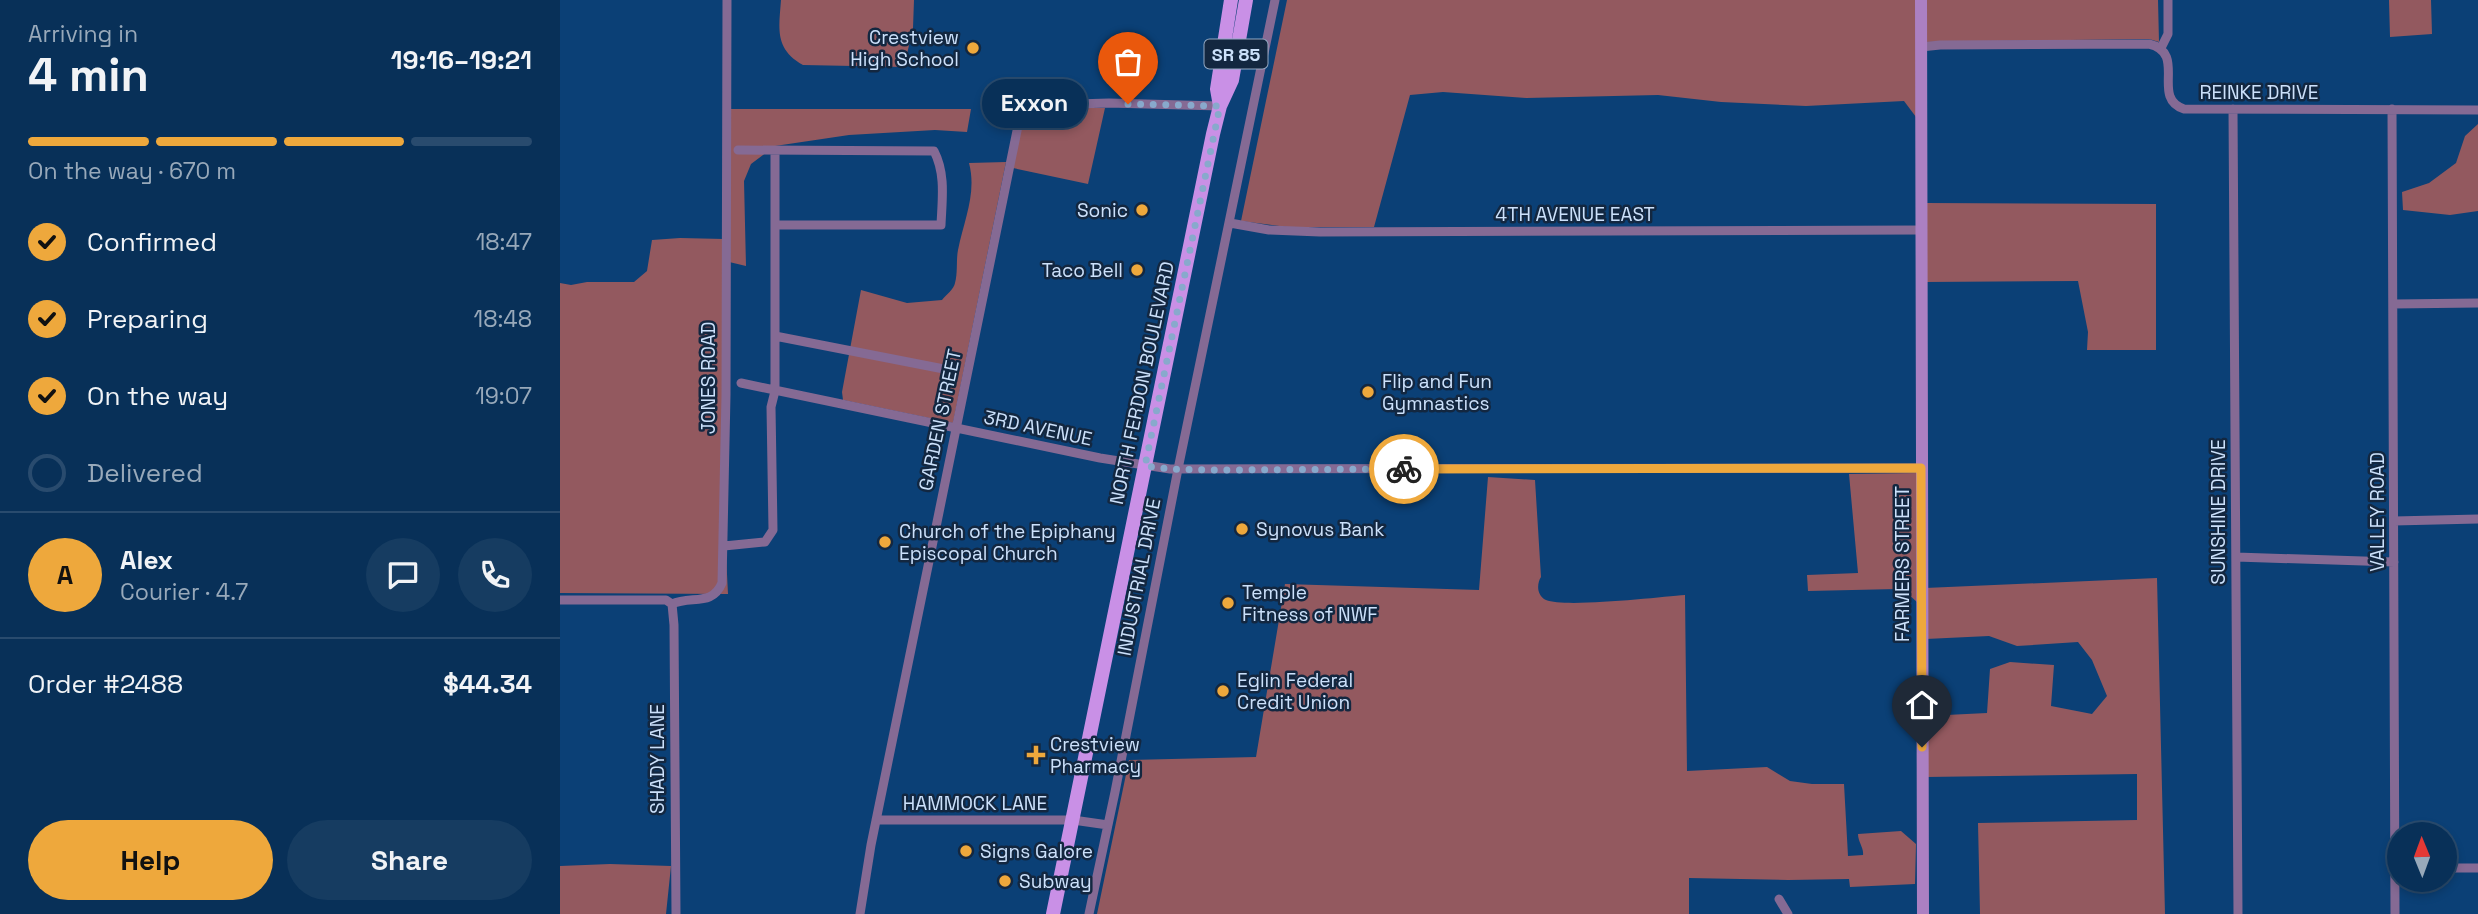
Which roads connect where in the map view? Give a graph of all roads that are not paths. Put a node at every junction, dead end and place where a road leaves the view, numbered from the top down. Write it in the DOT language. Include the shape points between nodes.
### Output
graph roads {
  1 [pos="727,0"];
  2 [pos="1231,0"];
  3 [pos="1246,0"];
  4 [pos="1275,0"];
  5 [pos="1920,0"];
  6 [pos="2168,0"];
  7 [pos="1921,47"];
  8 [pos="2161,48"];
  9 [pos="1220,106"];
  10 [pos="2392,109"];
  11 [pos="2233,110"];
  12 [pos="2478,110"];
  13 [pos="738,150"];
  14 [pos="775,151"];
  15 [pos="1230,223"];
  16 [pos="775,225"];
  17 [pos="1920,230"];
  18 [pos="2478,303"];
  19 [pos="2393,304"];
  20 [pos="775,336"];
  21 [pos="954,371"];
  22 [pos="741,383"];
  23 [pos="775,391"];
  24 [pos="956,428"];
  25 [pos="1145,466"];
  26 [pos="1921,468"];
  27 [pos="1178,469"];
  28 [pos="2478,519"];
  29 [pos="2394,521"];
  30 [pos="724,546"];
  31 [pos="2236,557"];
  32 [pos="2395,562"];
  33 [pos="560,600"];
  34 [pos="672,604"];
  35 [pos="876,820"];
  36 [pos="1073,820"];
  37 [pos="2397,822"];
  38 [pos="1108,825"];
  39 [pos="2457,868"];
  40 [pos="2478,868"];
  41 [pos="2396,892"];
  42 [pos="1779,899"];
  43 [pos="676,914"];
  44 [pos="860,914"];
  45 [pos="1053,914"];
  46 [pos="1088,914"];
  47 [pos="1788,914"];
  48 [pos="1923,914"];
  49 [pos="2238,914"];
  50 [pos="2395,914"];
  1 -- 30 [label="street, JONES ROAD"];
  2 -- 9 [label="main road, NORTH FERDON BOULEVARD / SR 85" via="1217,89"];
  3 -- 9 [label="main road, NORTH FERDON BOULEVARD / SR 85" via="1232,80"];
  4 -- 15 [label="street, INDUSTRIAL DRIVE"];
  5 -- 7 [label="street, FARMERS STREET"];
  6 -- 8 [label="street" via="2168,34"];
  7 -- 8 [label="street" via="2150,44"];
  7 -- 17 [label="street, FARMERS STREET"];
  8 -- 11 [label="street, REINKE DRIVE" via="2168,61 2169,96 2176,106"];
  9 -- 24 [label="street, GARDEN STREET" via="1042,105 1019,121"];
  9 -- 25 [label="main road, NORTH FERDON BOULEVARD / SR 85"];
  10 -- 11 [label="street, REINKE DRIVE"];
  10 -- 12 [label="street, REINKE DRIVE"];
  10 -- 19 [label="street, VALLEY ROAD"];
  11 -- 31 [label="street, SUNSHINE DRIVE"];
  13 -- 14 [label="street"];
  14 -- 16 [label="street"];
  14 -- 16 [label="street" via="934,151 942,172 941,225"];
  15 -- 17 [label="street, 4TH AVENUE EAST" via="1320,232"];
  15 -- 27 [label="street, INDUSTRIAL DRIVE"];
  16 -- 20 [label="street"];
  17 -- 26 [label="street, FARMERS STREET"];
  18 -- 19 [label="street"];
  19 -- 29 [label="street, VALLEY ROAD"];
  20 -- 21 [label="street"];
  20 -- 23 [label="street"];
  22 -- 23 [label="street, 3RD AVENUE"];
  23 -- 24 [label="street, 3RD AVENUE"];
  23 -- 30 [label="street" via="771,407 773,530 765,542"];
  24 -- 25 [label="street, 3RD AVENUE"];
  24 -- 35 [label="street, GARDEN STREET"];
  25 -- 27 [label="street, 3RD AVENUE"];
  25 -- 36 [label="main road, NORTH FERDON BOULEVARD / SR 85"];
  26 -- 27 [label="street, 3RD AVENUE"];
  26 -- 48 [label="street, FARMERS STREET"];
  27 -- 38 [label="street, INDUSTRIAL DRIVE"];
  28 -- 29 [label="street"];
  29 -- 32 [label="street, VALLEY ROAD"];
  30 -- 34 [label="street, JONES ROAD" via="724,576 717,593 707,600"];
  31 -- 32 [label="street"];
  31 -- 49 [label="street, SUNSHINE DRIVE"];
  32 -- 37 [label="street, VALLEY ROAD"];
  33 -- 34 [label="street, JONES ROAD" via="663,600"];
  34 -- 43 [label="street, SHADY LANE"];
  35 -- 36 [label="street, HAMMOCK LANE"];
  35 -- 44 [label="street, GARDEN STREET"];
  36 -- 38 [label="street, HAMMOCK LANE"];
  36 -- 45 [label="main road, NORTH FERDON BOULEVARD / SR 85"];
  38 -- 46 [label="street, INDUSTRIAL DRIVE"];
  39 -- 40 [label="street"];
  41 -- 50 [label="street, VALLEY ROAD"];
  42 -- 47 [label="street"];
}
